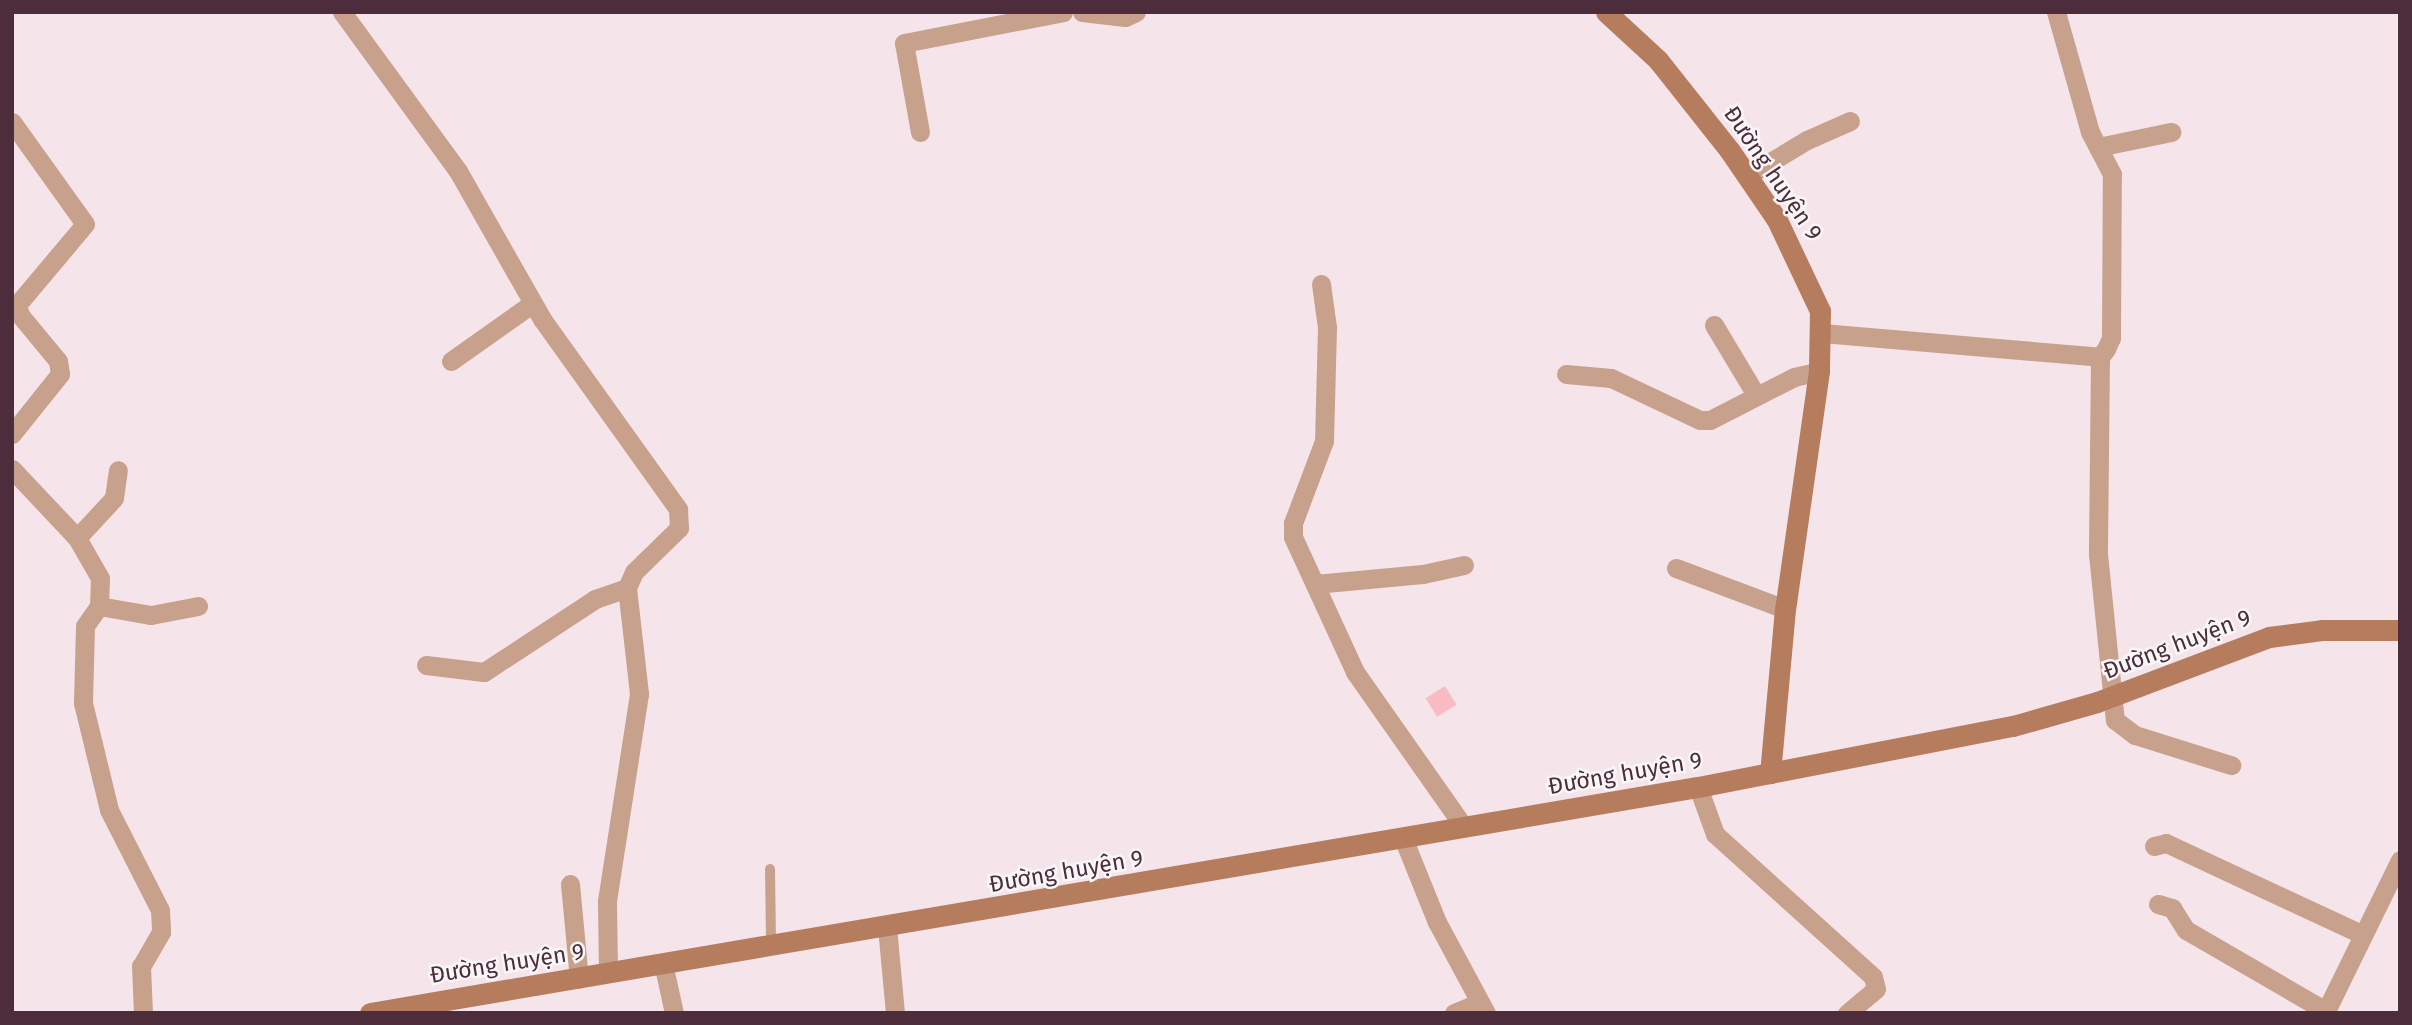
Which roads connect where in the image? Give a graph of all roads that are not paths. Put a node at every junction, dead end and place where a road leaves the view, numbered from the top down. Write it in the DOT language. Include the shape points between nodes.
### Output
graph roads {
  1 [pos="342,12"];
  2 [pos="1063,12"];
  3 [pos="1083,12"];
  4 [pos="1136,12"];
  5 [pos="1606,12"];
  6 [pos="2056,12"];
  7 [pos="1850,121"];
  8 [pos="12,122"];
  9 [pos="920,132"];
  10 [pos="2171,132"];
  11 [pos="2098,147"];
  12 [pos="1747,176"];
  13 [pos="1321,285"];
  14 [pos="533,303"];
  15 [pos="15,305"];
  16 [pos="1714,325"];
  17 [pos="1822,333"];
  18 [pos="2099,357"];
  19 [pos="451,361"];
  20 [pos="1819,371"];
  21 [pos="1566,374"];
  22 [pos="1756,395"];
  23 [pos="12,434"];
  24 [pos="12,469"];
  25 [pos="118,470"];
  26 [pos="77,538"];
  27 [pos="1464,565"];
  28 [pos="1676,568"];
  29 [pos="1315,584"];
  30 [pos="626,588"];
  31 [pos="99,606"];
  32 [pos="198,606"];
  33 [pos="1785,610"];
  34 [pos="2400,630"];
  35 [pos="426,665"];
  36 [pos="2112,696"];
  37 [pos="2231,765"];
  38 [pos="1770,773"];
  39 [pos="1698,787"];
  40 [pos="1464,827"];
  41 [pos="1404,838"];
  42 [pos="2154,846"];
  43 [pos="2400,860"];
  44 [pos="770,869"];
  45 [pos="570,884"];
  46 [pos="2158,904"];
  47 [pos="887,927"];
  48 [pos="2363,936"];
  49 [pos="771,946"];
  50 [pos="663,963"];
  51 [pos="608,973"];
  52 [pos="579,979"];
  53 [pos="432,1007"];
  54 [pos="1482,1008"];
  55 [pos="2325,1012"];
  56 [pos="143,1013"];
  57 [pos="370,1013"];
  58 [pos="674,1013"];
  59 [pos="895,1013"];
  60 [pos="1455,1013"];
  61 [pos="1847,1013"];
  1 -- 14 [label="street" via="458,171"];
  2 -- 9 [label="street" via="904,43"];
  3 -- 4 [label="street" via="1125,18"];
  5 -- 12 [label="street, Đường huyện 9" via="1658,60"];
  6 -- 11 [label="street"];
  7 -- 12 [label="street"];
  8 -- 15 [label="street" via="85,224"];
  10 -- 11 [label="street"];
  11 -- 18 [label="street" via="2112,174 2111,338"];
  12 -- 17 [label="street, Đường huyện 9" via="1801,263 1821,311"];
  13 -- 29 [label="street" via="1327,327 1324,440 1292,530"];
  14 -- 19 [label="street"];
  14 -- 30 [label="street" via="678,509 679,528 634,572"];
  15 -- 23 [label="street" via="58,360 60,374"];
  16 -- 22 [label="street"];
  17 -- 18 [label="street"];
  17 -- 20 [label="street, Đường huyện 9"];
  18 -- 36 [label="street" via="2098,554"];
  20 -- 22 [label="street"];
  20 -- 33 [label="street, Đường huyện 9"];
  21 -- 22 [label="street" via="1611,378 1700,420 1710,420"];
  24 -- 26 [label="street"];
  25 -- 26 [label="street" via="114,498"];
  26 -- 31 [label="street" via="100,578"];
  27 -- 29 [label="street" via="1423,574"];
  28 -- 33 [label="street"];
  29 -- 40 [label="street" via="1355,672"];
  30 -- 35 [label="street" via="595,599 484,672"];
  30 -- 51 [label="street" via="639,694 607,901"];
  31 -- 32 [label="street" via="151,615"];
  31 -- 56 [label="street" via="85,625 83,704 109,810 160,910 161,932 141,966"];
  33 -- 38 [label="street, Đường huyện 9"];
  34 -- 36 [label="street, Đường huyện 9" via="2322,630 2269,637"];
  36 -- 37 [label="street" via="2120,728"];
  36 -- 38 [label="street, Đường huyện 9" via="2013,726"];
  38 -- 39 [label="street, Đường huyện 9"];
  39 -- 40 [label="street, Đường huyện 9"];
  39 -- 61 [label="street" via="1715,834 1873,976 1876,989"];
  40 -- 41 [label="street, Đường huyện 9"];
  41 -- 47 [label="street, Đường huyện 9"];
  41 -- 54 [label="street" via="1437,922"];
  42 -- 48 [label="street" via="2166,843"];
  43 -- 48 [label="street"];
  44 -- 49 [label="lane"];
  45 -- 52 [label="street"];
  46 -- 55 [label="street" via="2172,908 2186,930"];
  47 -- 49 [label="street, Đường huyện 9"];
  47 -- 59 [label="street"];
  48 -- 55 [label="street"];
  49 -- 50 [label="street, Đường huyện 9"];
  50 -- 51 [label="street, Đường huyện 9"];
  50 -- 58 [label="street"];
  51 -- 52 [label="street, Đường huyện 9"];
  52 -- 53 [label="street, Đường huyện 9"];
  53 -- 57 [label="street, Đường huyện 9"];
  54 -- 60 [label="street"];
}
